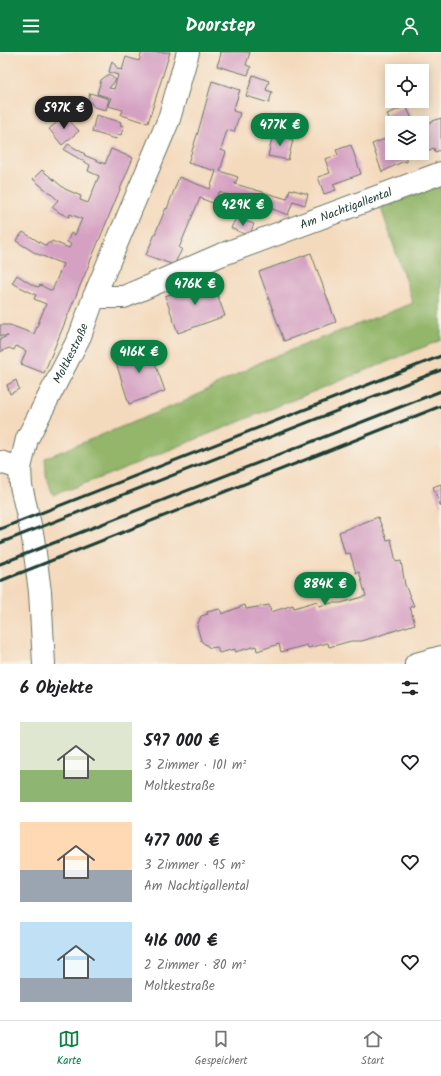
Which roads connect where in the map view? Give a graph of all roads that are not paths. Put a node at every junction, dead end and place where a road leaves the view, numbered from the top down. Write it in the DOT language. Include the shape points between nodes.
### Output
graph roads {
  1 [pos="188,52"];
  2 [pos="441,173"];
  3 [pos="94,297"];
  4 [pos="10,465"];
  5 [pos="441,657"];
  6 [pos="44,664"];
  7 [pos="416,664"];
  1 -- 3 [label="street, Moltkestraße" via="170,120"];
  2 -- 3 [label="street, Am Nachtigallental" via="218,256 124,297"];
  3 -- 4 [label="street, Moltkestraße" via="80,336 27,439"];
  4 -- 6 [label="street, Moltkestraße" via="21,486 32,538 40,592"];
  5 -- 7 [label="street"];
}
